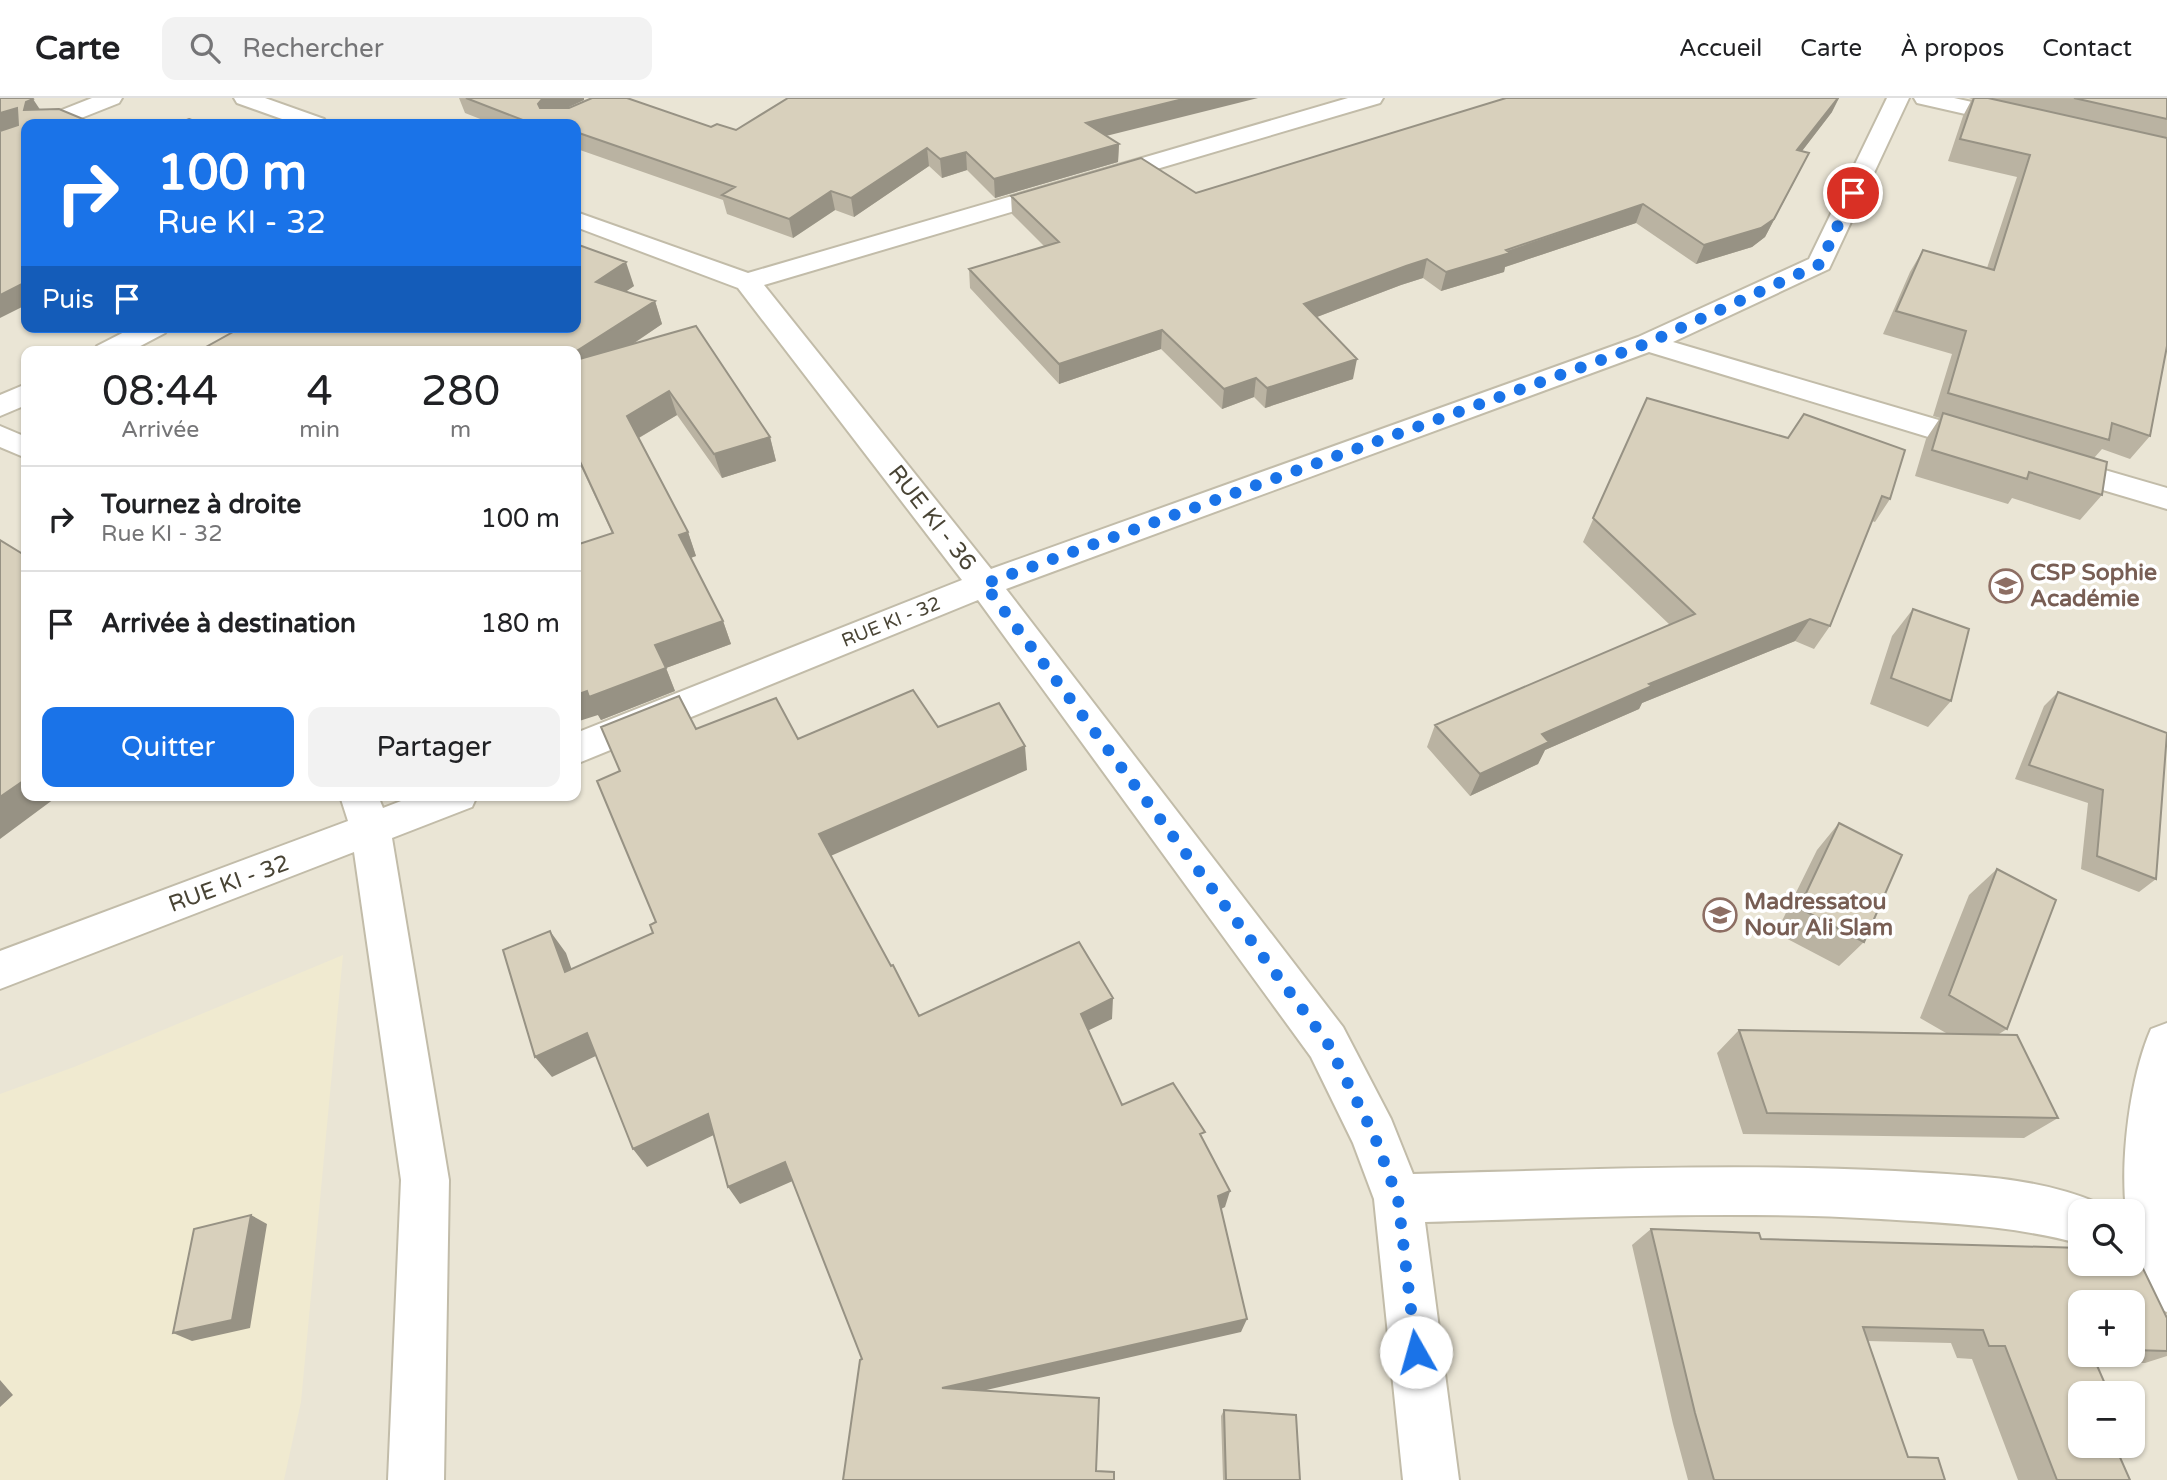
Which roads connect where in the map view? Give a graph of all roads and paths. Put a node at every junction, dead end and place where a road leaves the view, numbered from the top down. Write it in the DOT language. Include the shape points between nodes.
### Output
graph roads {
  1 [pos="111,98"];
  2 [pos="245,98"];
  3 [pos="1373,98"];
  4 [pos="1898,98"];
  5 [pos="1924,98"];
  6 [pos="59,119"];
  7 [pos="302,119"];
  8 [pos="2046,126"];
  9 [pos="581,221"];
  10 [pos="747,282"];
  11 [pos="143,333"];
  12 [pos="1648,343"];
  13 [pos="119,346"];
  14 [pos="21,396"];
  15 [pos="0,407"];
  16 [pos="0,435"];
  17 [pos="21,446"];
  18 [pos="2167,499"];
  19 [pos="984,584"];
  20 [pos="581,747"];
  21 [pos="432,801"];
  22 [pos="365,814"];
  23 [pos="0,970"];
  24 [pos="2167,1044"];
  25 [pos="1398,1199"];
  26 [pos="2068,1216"];
  27 [pos="2155,1255"];
  28 [pos="416,1480"];
  29 [pos="1431,1480"];
  1 -- 6 [label="street"];
  2 -- 7 [label="street"];
  3 -- 10 [label="street"];
  4 -- 12 [label="street, RUE KI - 32" via="1820,264"];
  5 -- 8 [label="street"];
  9 -- 10 [label="street"];
  10 -- 19 [label="street, RUE KI - 36"];
  11 -- 13 [label="street"];
  12 -- 18 [label="street"];
  12 -- 19 [label="street, RUE KI - 32"];
  14 -- 15 [label="street"];
  16 -- 17 [label="street"];
  19 -- 20 [label="street, RUE KI - 32"];
  19 -- 25 [label="street, RUE KI - 36" via="1327,1042 1374,1135"];
  21 -- 22 [label="street, RUE KI - 32"];
  22 -- 23 [label="street, RUE KI - 32"];
  22 -- 28 [label="street" via="425,1180"];
  24 -- 27 [label="street" via="2148,1150"];
  25 -- 26 [label="street" via="1809,1189 1972,1201"];
  25 -- 29 [label="street, RUE KI - 36"];
}
